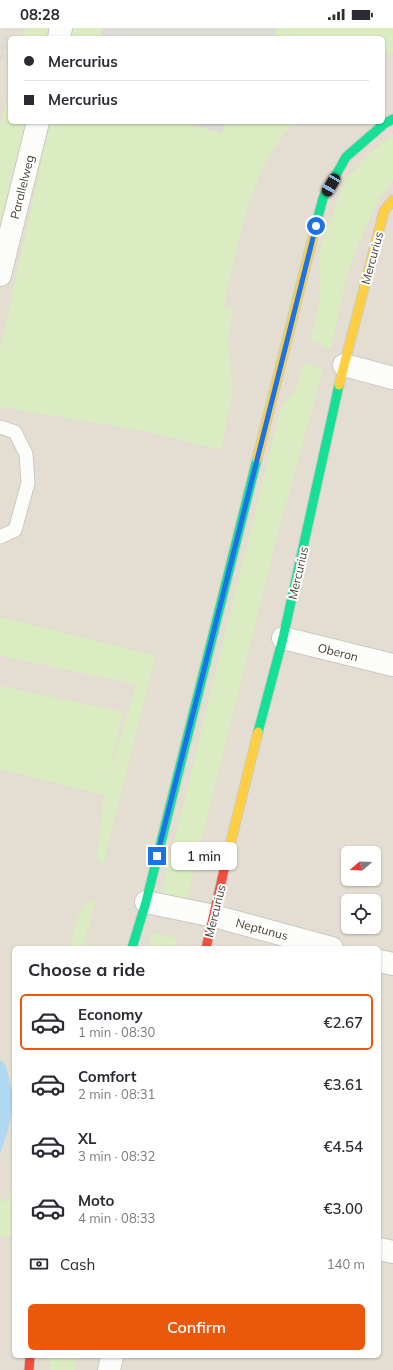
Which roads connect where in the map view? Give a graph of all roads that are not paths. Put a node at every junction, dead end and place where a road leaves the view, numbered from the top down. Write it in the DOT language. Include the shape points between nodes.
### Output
graph roads {
  1 [pos="38,124"];
  2 [pos="384,124"];
  3 [pos="393,200"];
  4 [pos="0,275"];
  5 [pos="344,365"];
  6 [pos="393,378"];
  7 [pos="0,427"];
  8 [pos="0,537"];
  9 [pos="283,638"];
  10 [pos="393,665"];
  11 [pos="146,902"];
  12 [pos="214,916"];
  13 [pos="133,946"];
  14 [pos="206,946"];
  15 [pos="325,946"];
  16 [pos="381,961"];
  17 [pos="393,964"];
  18 [pos="381,1249"];
  19 [pos="393,1252"];
  20 [pos="30,1358"];
  21 [pos="112,1358"];
  22 [pos="29,1370"];
  23 [pos="109,1370"];
  1 -- 4 [label="street, Parallelweg"];
  2 -- 11 [label="street" via="346,157 323,198"];
  3 -- 5 [label="street, Mercurius" via="384,211"];
  5 -- 6 [label="street"];
  5 -- 9 [label="street, Mercurius"];
  7 -- 8 [label="lane" via="15,432 26,454 28,483 15,530"];
  9 -- 10 [label="street, Oberon"];
  9 -- 12 [label="street, Mercurius"];
  11 -- 12 [label="street, Neptunus"];
  11 -- 13 [label="street"];
  12 -- 14 [label="street, Mercurius"];
  12 -- 15 [label="street, Neptunus"];
  16 -- 17 [label="street"];
  18 -- 19 [label="street"];
  20 -- 22 [label="street"];
  21 -- 23 [label="street"];
}
